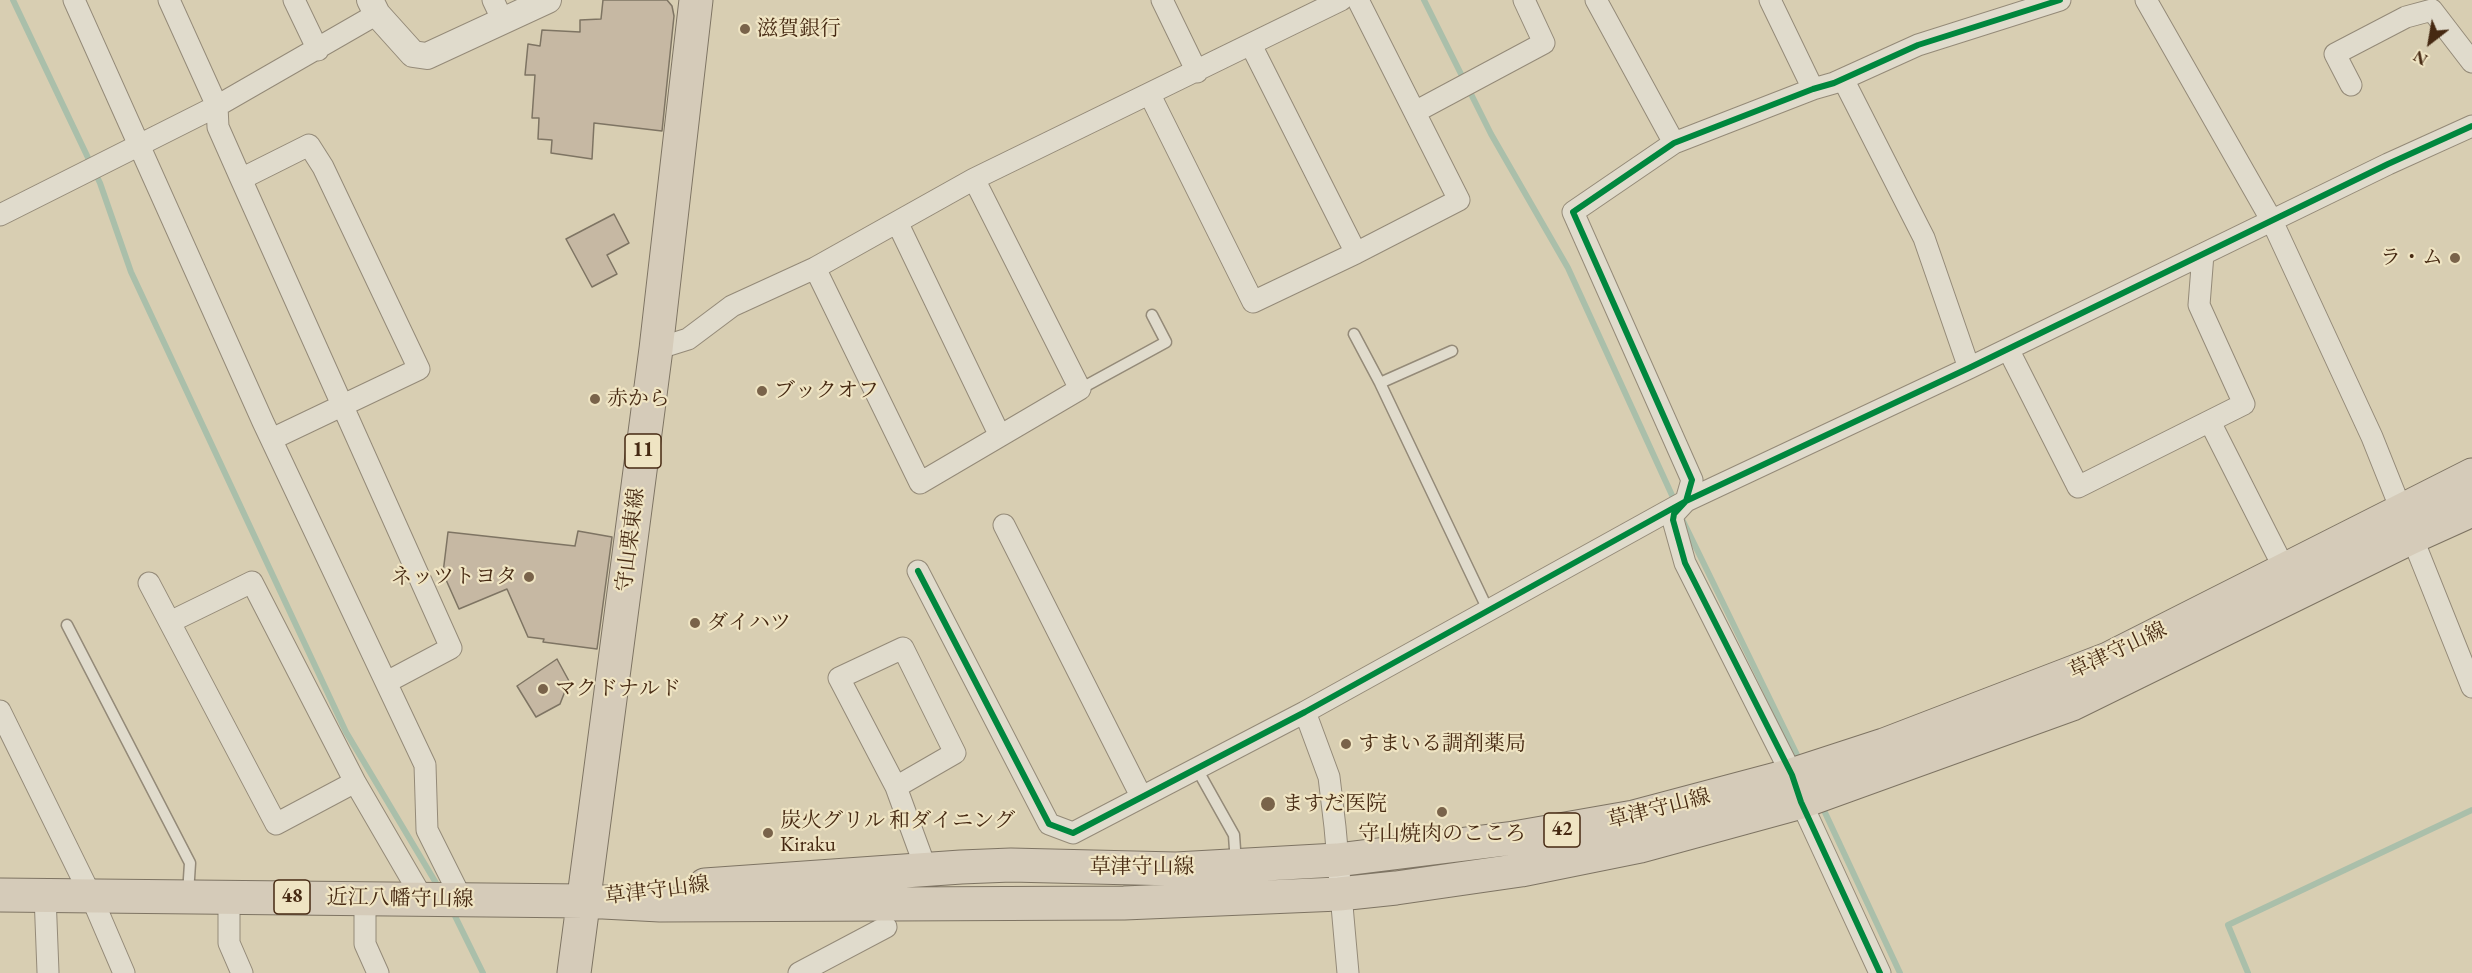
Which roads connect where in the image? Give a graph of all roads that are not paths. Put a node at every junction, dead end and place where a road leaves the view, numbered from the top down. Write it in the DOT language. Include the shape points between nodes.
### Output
graph roads {
  1 [pos="74,0"];
  2 [pos="169,0"];
  3 [pos="294,0"];
  4 [pos="548,0"];
  5 [pos="696,0"];
  6 [pos="1162,0"];
  7 [pos="1341,0"];
  8 [pos="1358,0"];
  9 [pos="1524,0"];
  10 [pos="1596,0"];
  11 [pos="1770,0"];
  12 [pos="2060,0"];
  13 [pos="2146,0"];
  14 [pos="374,7"];
  15 [pos="498,11"];
  16 [pos="1251,45"];
  17 [pos="318,50"];
  18 [pos="2472,62"];
  19 [pos="1197,72"];
  20 [pos="1843,79"];
  21 [pos="2351,86"];
  22 [pos="1813,88"];
  23 [pos="1150,95"];
  24 [pos="217,106"];
  25 [pos="1415,112"];
  26 [pos="2472,126"];
  27 [pos="1674,143"];
  28 [pos="139,146"];
  29 [pos="241,179"];
  30 [pos="974,179"];
  31 [pos="0,215"];
  32 [pos="2272,221"];
  33 [pos="897,222"];
  34 [pos="1356,253"];
  35 [pos="2203,254"];
  36 [pos="815,268"];
  37 [pos="1152,315"];
  38 [pos="1354,334"];
  39 [pos="656,349"];
  40 [pos="2008,349"];
  41 [pos="1452,351"];
  42 [pos="1969,368"];
  43 [pos="1380,383"];
  44 [pos="1080,388"];
  45 [pos="342,405"];
  46 [pos="2210,422"];
  47 [pos="1000,436"];
  48 [pos="272,439"];
  49 [pos="2472,475"];
  50 [pos="1686,501"];
  51 [pos="2472,510"];
  52 [pos="1004,525"];
  53 [pos="2406,525"];
  54 [pos="2285,570"];
  55 [pos="918,571"];
  56 [pos="149,583"];
  57 [pos="1488,610"];
  58 [pos="170,622"];
  59 [pos="67,625"];
  60 [pos="387,682"];
  61 [pos="2472,687"];
  62 [pos="0,711"];
  63 [pos="1305,712"];
  64 [pos="1197,769"];
  65 [pos="355,782"];
  66 [pos="896,788"];
  67 [pos="1796,789"];
  68 [pos="1141,796"];
  69 [pos="1336,860"];
  70 [pos="1236,866"];
  71 [pos="926,869"];
  72 [pos="1339,894"];
  73 [pos="0,895"];
  74 [pos="45,895"];
  75 [pos="91,896"];
  76 [pos="188,897"];
  77 [pos="229,897"];
  78 [pos="365,898"];
  79 [pos="423,899"];
  80 [pos="462,900"];
  81 [pos="584,901"];
  82 [pos="886,927"];
  83 [pos="828,967"];
  84 [pos="47,973"];
  85 [pos="124,973"];
  86 [pos="242,973"];
  87 [pos="378,973"];
  88 [pos="574,973"];
  89 [pos="799,973"];
  90 [pos="1347,973"];
  91 [pos="1880,973"];
  1 -- 28 [label="street"];
  2 -- 24 [label="street"];
  3 -- 17 [label="street"];
  4 -- 15 [label="street"];
  5 -- 39 [label="main road, 守山栗東線 / 11"];
  6 -- 19 [label="street"];
  7 -- 16 [label="street"];
  8 -- 25 [label="street"];
  9 -- 25 [label="street" via="1544,43"];
  10 -- 27 [label="street"];
  11 -- 22 [label="street"];
  12 -- 20 [label="street" via="1918,45"];
  13 -- 32 [label="street"];
  14 -- 15 [label="street" via="413,54 427,56"];
  14 -- 17 [label="street"];
  16 -- 19 [label="street"];
  16 -- 34 [label="street"];
  17 -- 24 [label="street"];
  18 -- 21 [label="street" via="2432,10 2406,17 2335,54"];
  19 -- 23 [label="street"];
  20 -- 22 [label="street"];
  20 -- 42 [label="street" via="1924,238"];
  22 -- 27 [label="street"];
  23 -- 30 [label="street"];
  23 -- 34 [label="street" via="1253,302"];
  24 -- 28 [label="street"];
  24 -- 29 [label="street" via="218,127"];
  25 -- 34 [label="street" via="1459,200"];
  26 -- 32 [label="street"];
  27 -- 50 [label="street" via="1573,212 1692,480"];
  28 -- 31 [label="street"];
  28 -- 48 [label="street"];
  29 -- 45 [label="street"];
  29 -- 45 [label="street" via="309,145 419,369"];
  30 -- 33 [label="street"];
  30 -- 44 [label="street"];
  32 -- 35 [label="street"];
  32 -- 53 [label="street" via="2372,437"];
  33 -- 36 [label="street"];
  33 -- 47 [label="street"];
  35 -- 40 [label="street"];
  35 -- 46 [label="street" via="2199,305 2244,404"];
  36 -- 39 [label="street" via="732,306 688,339"];
  36 -- 47 [label="street" via="920,483"];
  37 -- 44 [label="lane" via="1166,342"];
  38 -- 43 [label="lane"];
  39 -- 81 [label="main road, 守山栗東線 / 11"];
  40 -- 42 [label="street"];
  40 -- 46 [label="street" via="2078,487"];
  41 -- 43 [label="lane"];
  42 -- 50 [label="street"];
  43 -- 57 [label="lane"];
  44 -- 47 [label="street"];
  45 -- 48 [label="street"];
  45 -- 60 [label="street" via="452,648"];
  46 -- 54 [label="street"];
  48 -- 60 [label="street"];
  49 -- 53 [label="main road, 草津守山線 / 42"];
  50 -- 57 [label="street"];
  50 -- 67 [label="street" via="1673,520 1685,563"];
  51 -- 53 [label="main road, 草津守山線 / 42"];
  52 -- 68 [label="street"];
  53 -- 54 [label="main road, 草津守山線 / 42"];
  53 -- 61 [label="street"];
  53 -- 67 [label="main road, 草津守山線 / 42" via="2072,704"];
  54 -- 67 [label="main road, 草津守山線 / 42" via="2108,658 1884,746"];
  55 -- 68 [label="street" via="1048,824 1073,833"];
  56 -- 58 [label="street"];
  57 -- 63 [label="street"];
  58 -- 65 [label="street" via="252,582"];
  58 -- 65 [label="street" via="276,824"];
  59 -- 76 [label="lane" via="190,863"];
  60 -- 80 [label="street" via="425,765 427,830"];
  62 -- 75 [label="street"];
  63 -- 64 [label="street"];
  63 -- 69 [label="street" via="1329,777"];
  64 -- 68 [label="street"];
  64 -- 70 [label="lane" via="1234,835"];
  65 -- 79 [label="street"];
  66 -- 66 [label="street" via="839,678 903,648 955,753"];
  66 -- 71 [label="street"];
  67 -- 69 [label="main road, 草津守山線 / 42" via="1514,838"];
  67 -- 72 [label="main road, 草津守山線 / 42" via="1640,846 1521,870"];
  67 -- 91 [label="street"];
  69 -- 70 [label="main road, 草津守山線 / 42"];
  69 -- 72 [label="street"];
  70 -- 71 [label="main road, 草津守山線 / 42" via="1176,870 1011,865"];
  71 -- 81 [label="main road, 草津守山線 / 42" via="661,888"];
  72 -- 81 [label="main road, 草津守山線 / 42" via="1112,903 660,905"];
  72 -- 90 [label="street"];
  73 -- 74 [label="main road, 近江八幡守山線 / 48"];
  74 -- 75 [label="main road, 近江八幡守山線 / 48"];
  74 -- 84 [label="street"];
  75 -- 76 [label="main road, 近江八幡守山線 / 48"];
  75 -- 85 [label="street"];
  76 -- 77 [label="main road, 近江八幡守山線 / 48"];
  77 -- 78 [label="main road, 近江八幡守山線 / 48"];
  77 -- 86 [label="street" via="228,943"];
  78 -- 79 [label="main road, 近江八幡守山線 / 48"];
  78 -- 87 [label="street" via="365,944"];
  79 -- 80 [label="main road, 近江八幡守山線 / 48"];
  80 -- 81 [label="main road, 近江八幡守山線 / 48"];
  81 -- 88 [label="main road, 守山栗東線 / 11"];
  82 -- 83 [label="street"];
  83 -- 89 [label="street"];
}
